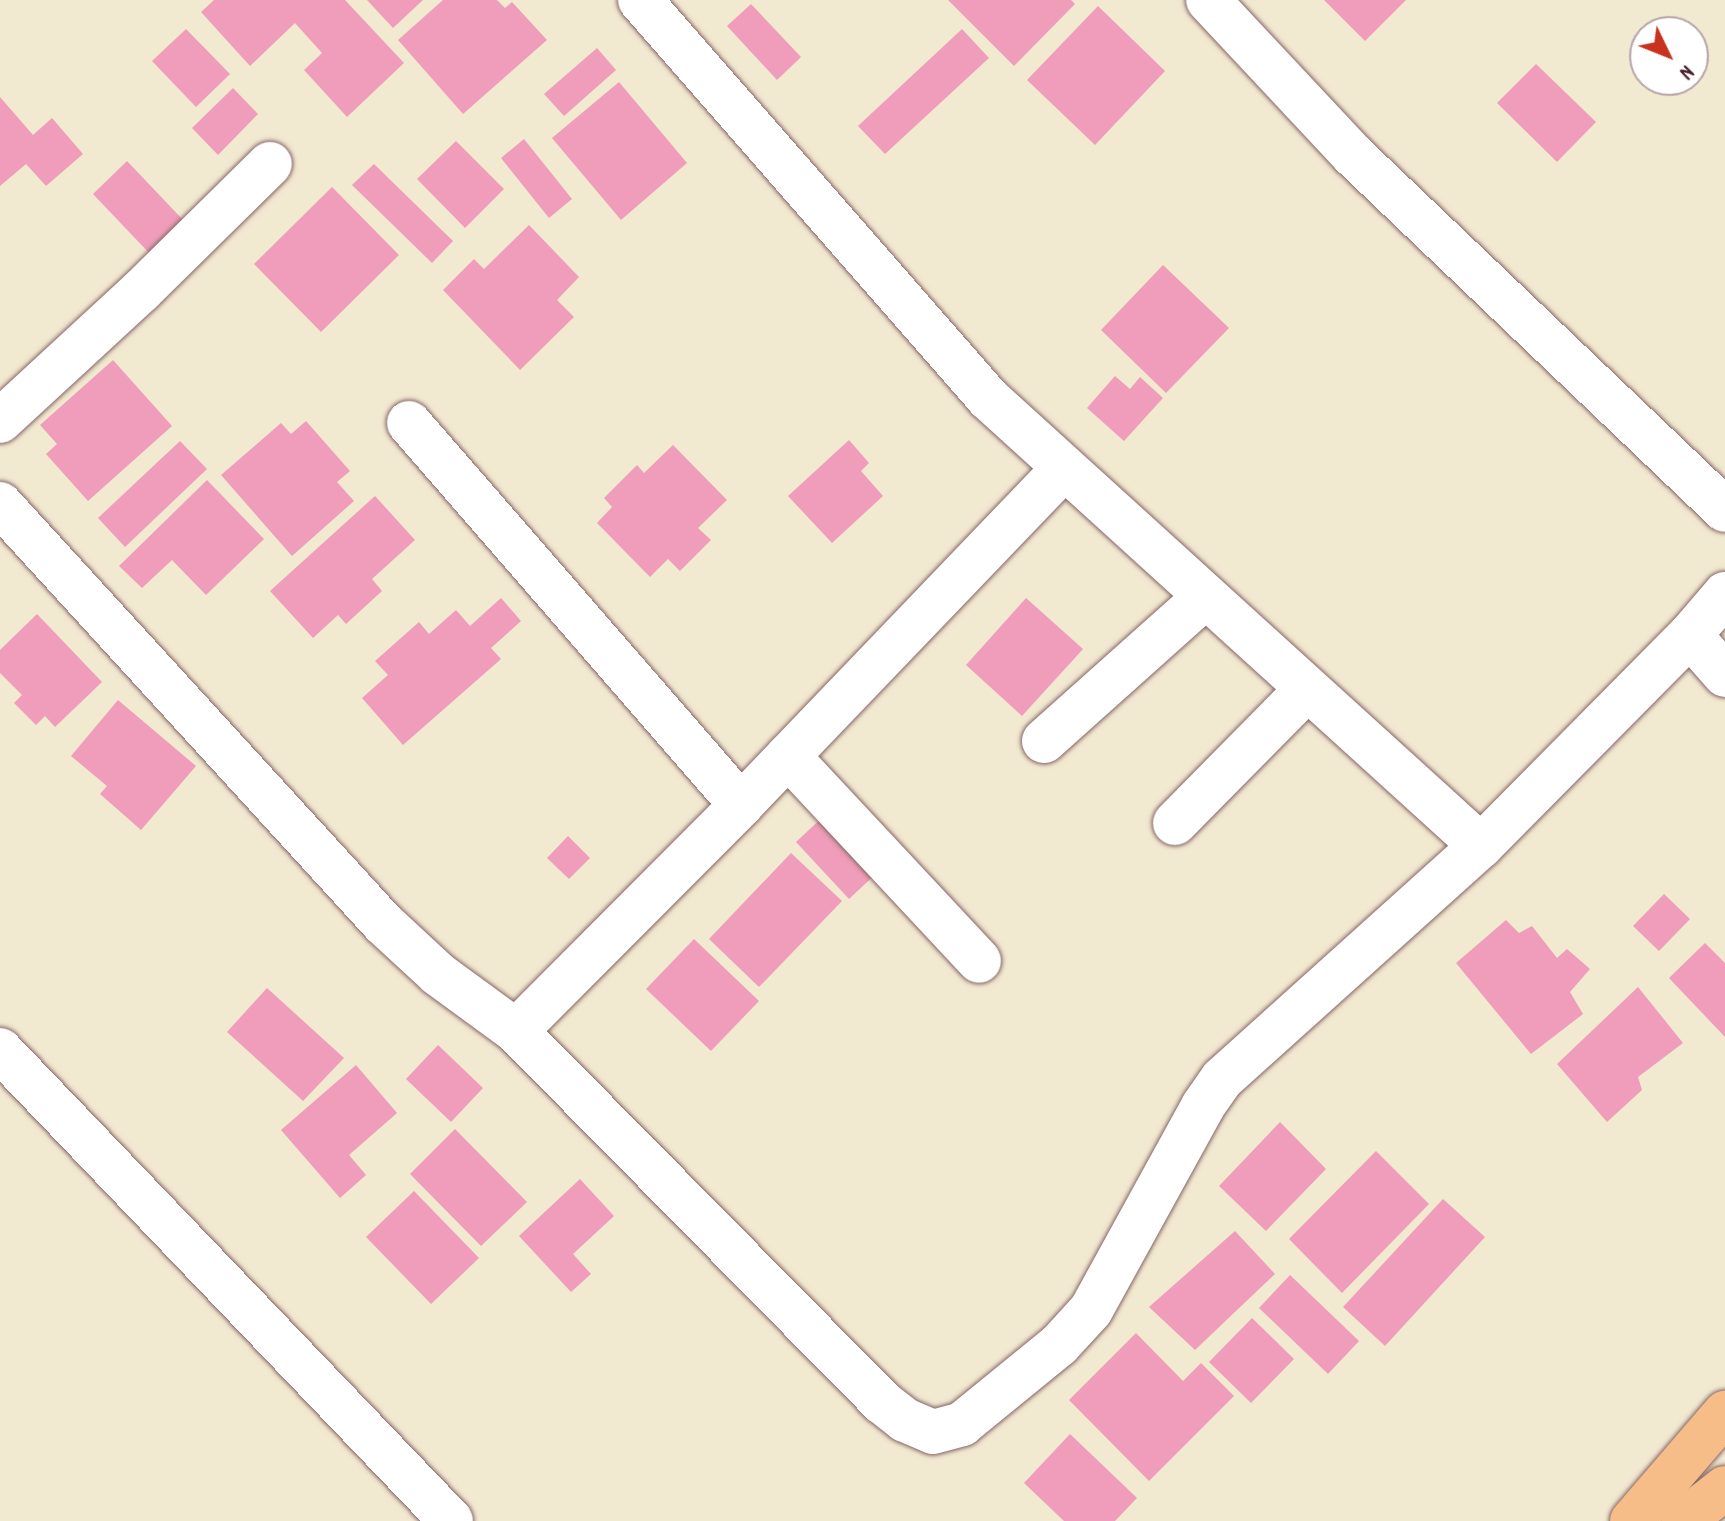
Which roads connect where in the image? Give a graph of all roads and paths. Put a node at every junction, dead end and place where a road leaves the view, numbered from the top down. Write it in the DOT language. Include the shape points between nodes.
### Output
graph roads {
  1 [pos="640,0"];
  2 [pos="1208,0"];
  3 [pos="270,164"];
  4 [pos="0,421"];
  5 [pos="409,423"];
  6 [pos="1063,469"];
  7 [pos="0,504"];
  8 [pos="1725,510"];
  9 [pos="1725,594"];
  10 [pos="1205,597"];
  11 [pos="1690,635"];
  12 [pos="1725,675"];
  13 [pos="1307,689"];
  14 [pos="1044,741"];
  15 [pos="788,756"];
  16 [pos="741,805"];
  17 [pos="1175,823"];
  18 [pos="1481,846"];
  19 [pos="979,961"];
  20 [pos="516,1031"];
  21 [pos="0,1050"];
  22 [pos="1725,1413"];
  23 [pos="1725,1488"];
  24 [pos="1687,1520"];
  25 [pos="450,1521"];
  26 [pos="1632,1521"];
  1 -- 6 [label="street" via="988,398"];
  2 -- 8 [label="street" via="1353,155"];
  3 -- 4 [label="street"];
  5 -- 16 [label="street"];
  6 -- 10 [label="street"];
  6 -- 15 [label="street"];
  7 -- 20 [label="street" via="383,923 438,974"];
  9 -- 11 [label="street"];
  10 -- 13 [label="street"];
  10 -- 14 [label="street"];
  11 -- 12 [label="street"];
  11 -- 18 [label="street"];
  13 -- 17 [label="street"];
  13 -- 18 [label="street"];
  15 -- 16 [label="street"];
  15 -- 19 [label="street"];
  16 -- 20 [label="street"];
  18 -- 20 [label="street" via="1222,1079 1112,1276 1091,1310 1059,1345 962,1424 933,1432 882,1402"];
  21 -- 25 [label="street"];
  22 -- 26 [label="main road"];
  23 -- 24 [label="main road"];
}
